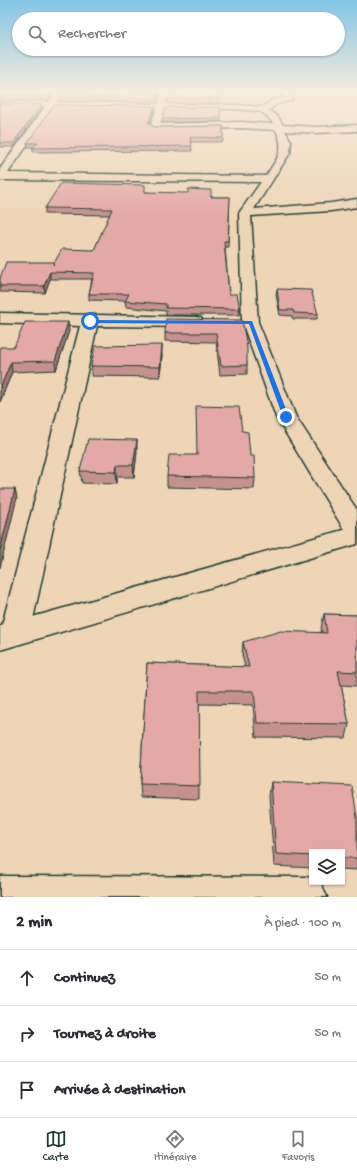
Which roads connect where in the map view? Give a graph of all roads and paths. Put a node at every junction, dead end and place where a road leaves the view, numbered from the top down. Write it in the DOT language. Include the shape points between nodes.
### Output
graph roads {
  1 [pos="30,133"];
  2 [pos="282,133"];
  3 [pos="0,176"];
  4 [pos="270,179"];
  5 [pos="357,203"];
  6 [pos="245,212"];
  7 [pos="0,318"];
  8 [pos="90,321"];
  9 [pos="212,322"];
  10 [pos="357,530"];
  11 [pos="357,535"];
  12 [pos="7,636"];
  13 [pos="0,896"];
  14 [pos="307,897"];
  1 -- 3 [label="street"];
  2 -- 4 [label="street" via="286,141 285,153"];
  3 -- 4 [label="street"];
  4 -- 6 [label="street"];
  5 -- 6 [label="street"];
  6 -- 10 [label="street" via="243,322 286,417"];
  7 -- 8 [label="street"];
  8 -- 9 [label="street"];
  8 -- 12 [label="street"];
  11 -- 12 [label="street"];
  13 -- 14 [label="street"];
}
